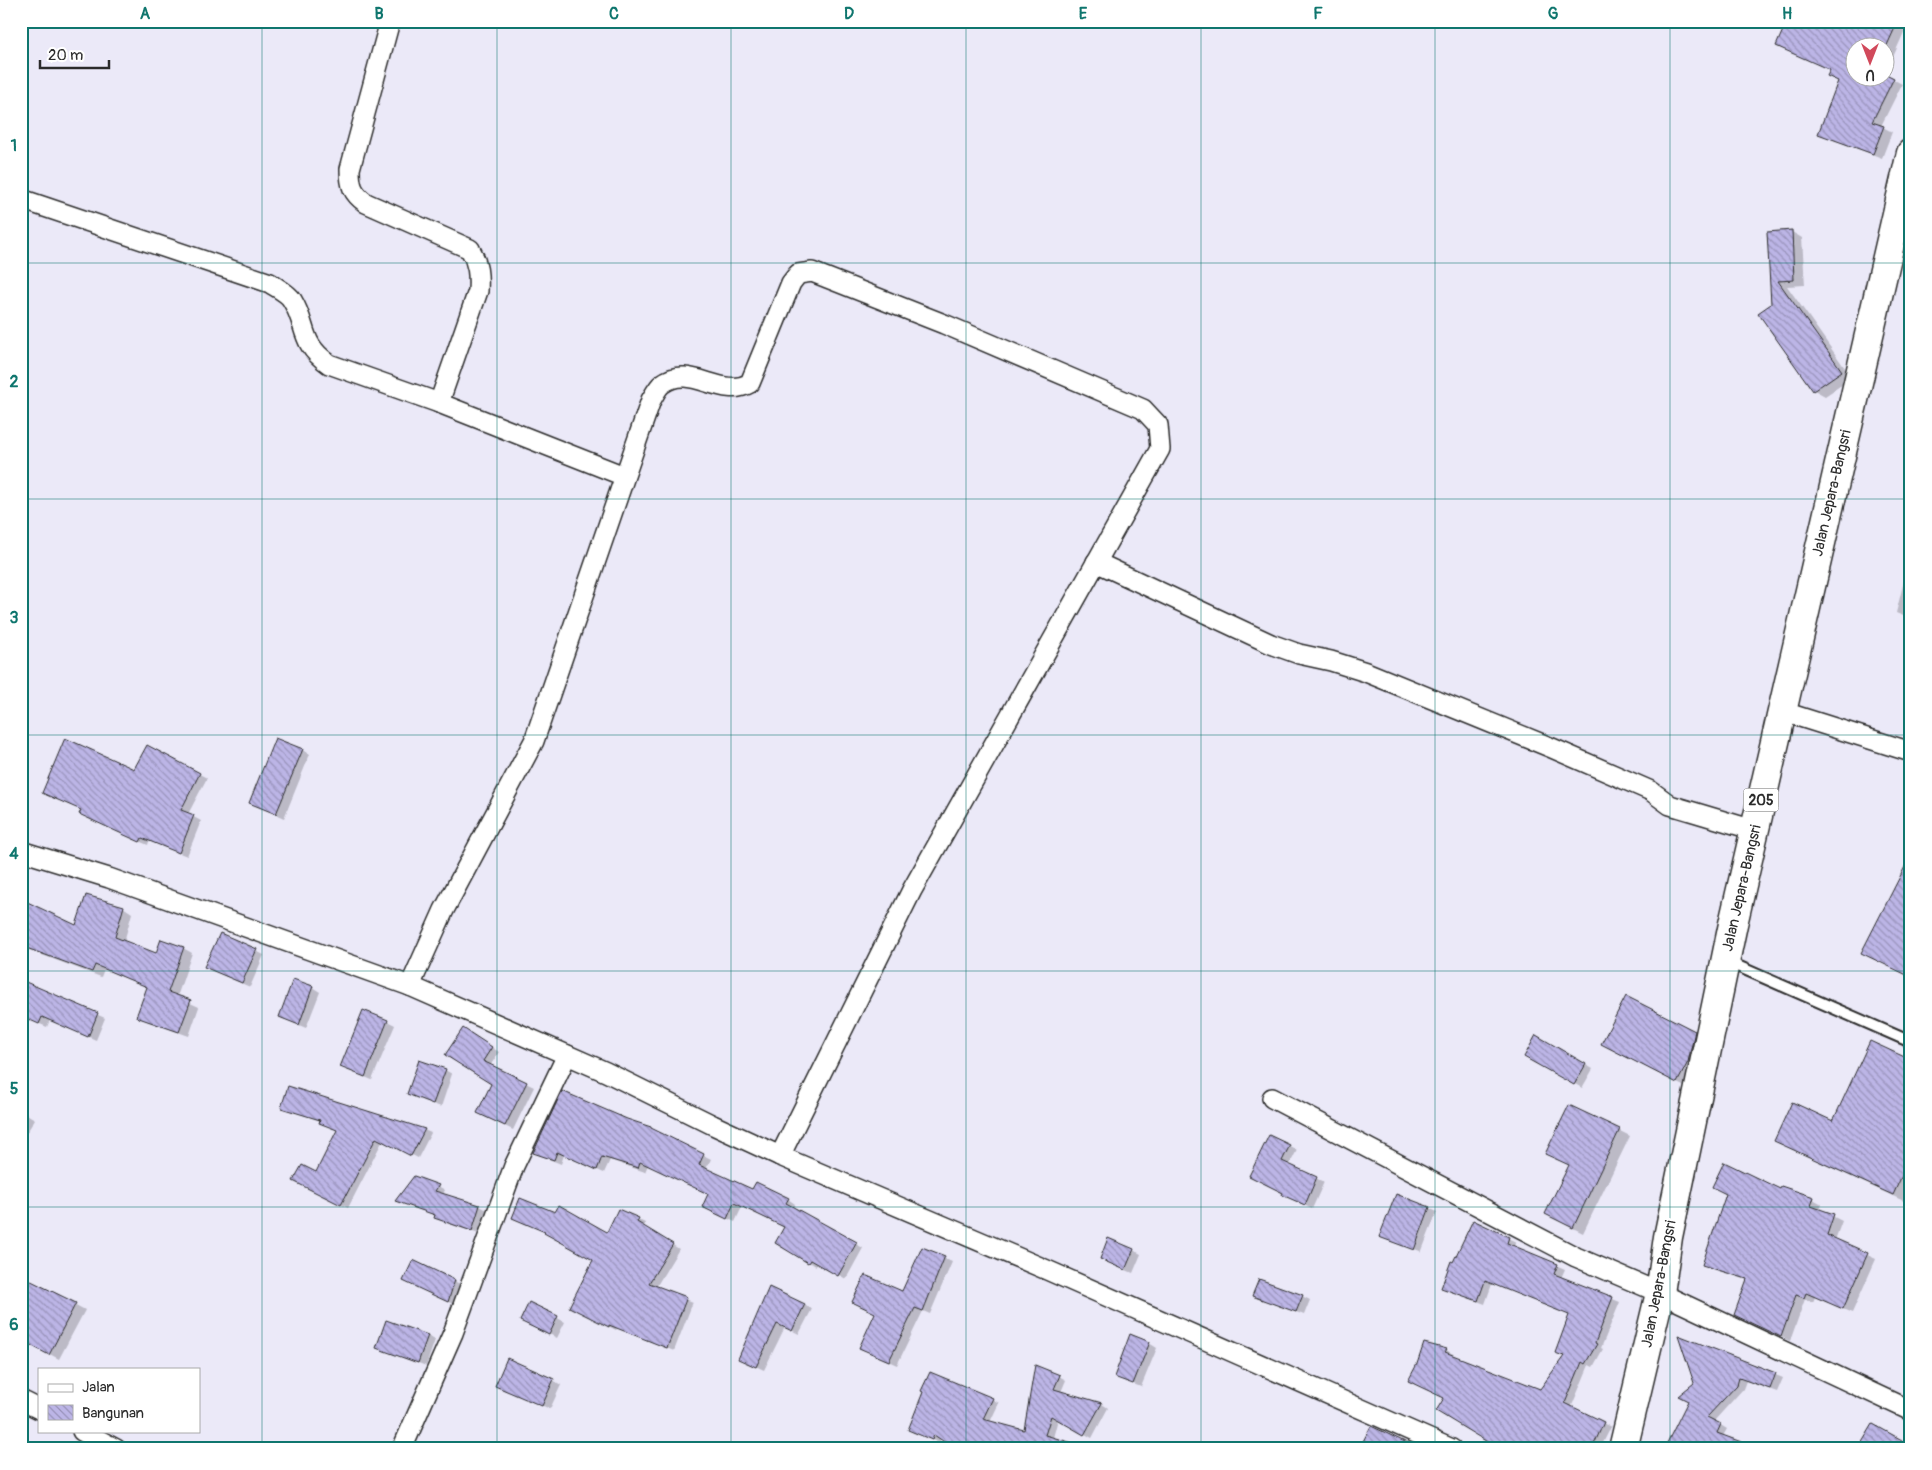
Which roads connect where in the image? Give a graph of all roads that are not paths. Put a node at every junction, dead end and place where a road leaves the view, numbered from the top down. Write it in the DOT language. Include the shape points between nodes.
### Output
graph roads {
  1 [pos="390,21"];
  2 [pos="1911,153"];
  3 [pos="21,199"];
  4 [pos="1904,210"];
  5 [pos="440,404"];
  6 [pos="624,476"];
  7 [pos="1096,562"];
  8 [pos="1781,711"];
  9 [pos="1911,752"];
  10 [pos="1754,830"];
  11 [pos="21,851"];
  12 [pos="1725,961"];
  13 [pos="410,986"];
  14 [pos="1911,1042"];
  15 [pos="567,1055"];
  16 [pos="1272,1098"];
  17 [pos="780,1156"];
  18 [pos="1660,1293"];
  19 [pos="21,1400"];
  20 [pos="38,1408"];
  21 [pos="1911,1411"];
  22 [pos="84,1432"];
  23 [pos="116,1449"];
  24 [pos="402,1449"];
  25 [pos="1452,1449"];
  26 [pos="1622,1449"];
  1 -- 5 [label="street" via="350,168 350,182 358,197 366,203 470,249 476,261 478,291"];
  2 -- 4 [label="main road, Jalan Jepara-Bangsri / 205"];
  3 -- 5 [label="street" via="270,283 291,298 308,343 319,357 329,364"];
  4 -- 8 [label="main road, Jalan Jepara-Bangsri / 205" via="1862,368"];
  5 -- 6 [label="street"];
  6 -- 7 [label="street" via="651,400 661,385 680,377 692,377 729,388 750,383 791,283 798,274 812,272 1143,409 1158,425 1160,449"];
  6 -- 13 [label="street" via="534,741 444,910"];
  7 -- 10 [label="street" via="1271,644 1366,672 1651,791 1670,805"];
  7 -- 17 [label="street" via="912,890"];
  8 -- 9 [label="street"];
  8 -- 10 [label="main road, Jalan Jepara-Bangsri / 205"];
  10 -- 12 [label="main road, Jalan Jepara-Bangsri / 205"];
  11 -- 13 [label="street" via="109,878"];
  12 -- 14 [label="lane"];
  12 -- 18 [label="main road, Jalan Jepara-Bangsri / 205" via="1670,1228"];
  13 -- 15 [label="street"];
  15 -- 17 [label="street"];
  15 -- 24 [label="street" via="514,1166 453,1333"];
  16 -- 18 [label="street" via="1576,1257"];
  17 -- 25 [label="street"];
  18 -- 21 [label="street"];
  18 -- 26 [label="main road, Jalan Jepara-Bangsri / 205"];
  19 -- 20 [label="street"];
  22 -- 23 [label="street"];
}
